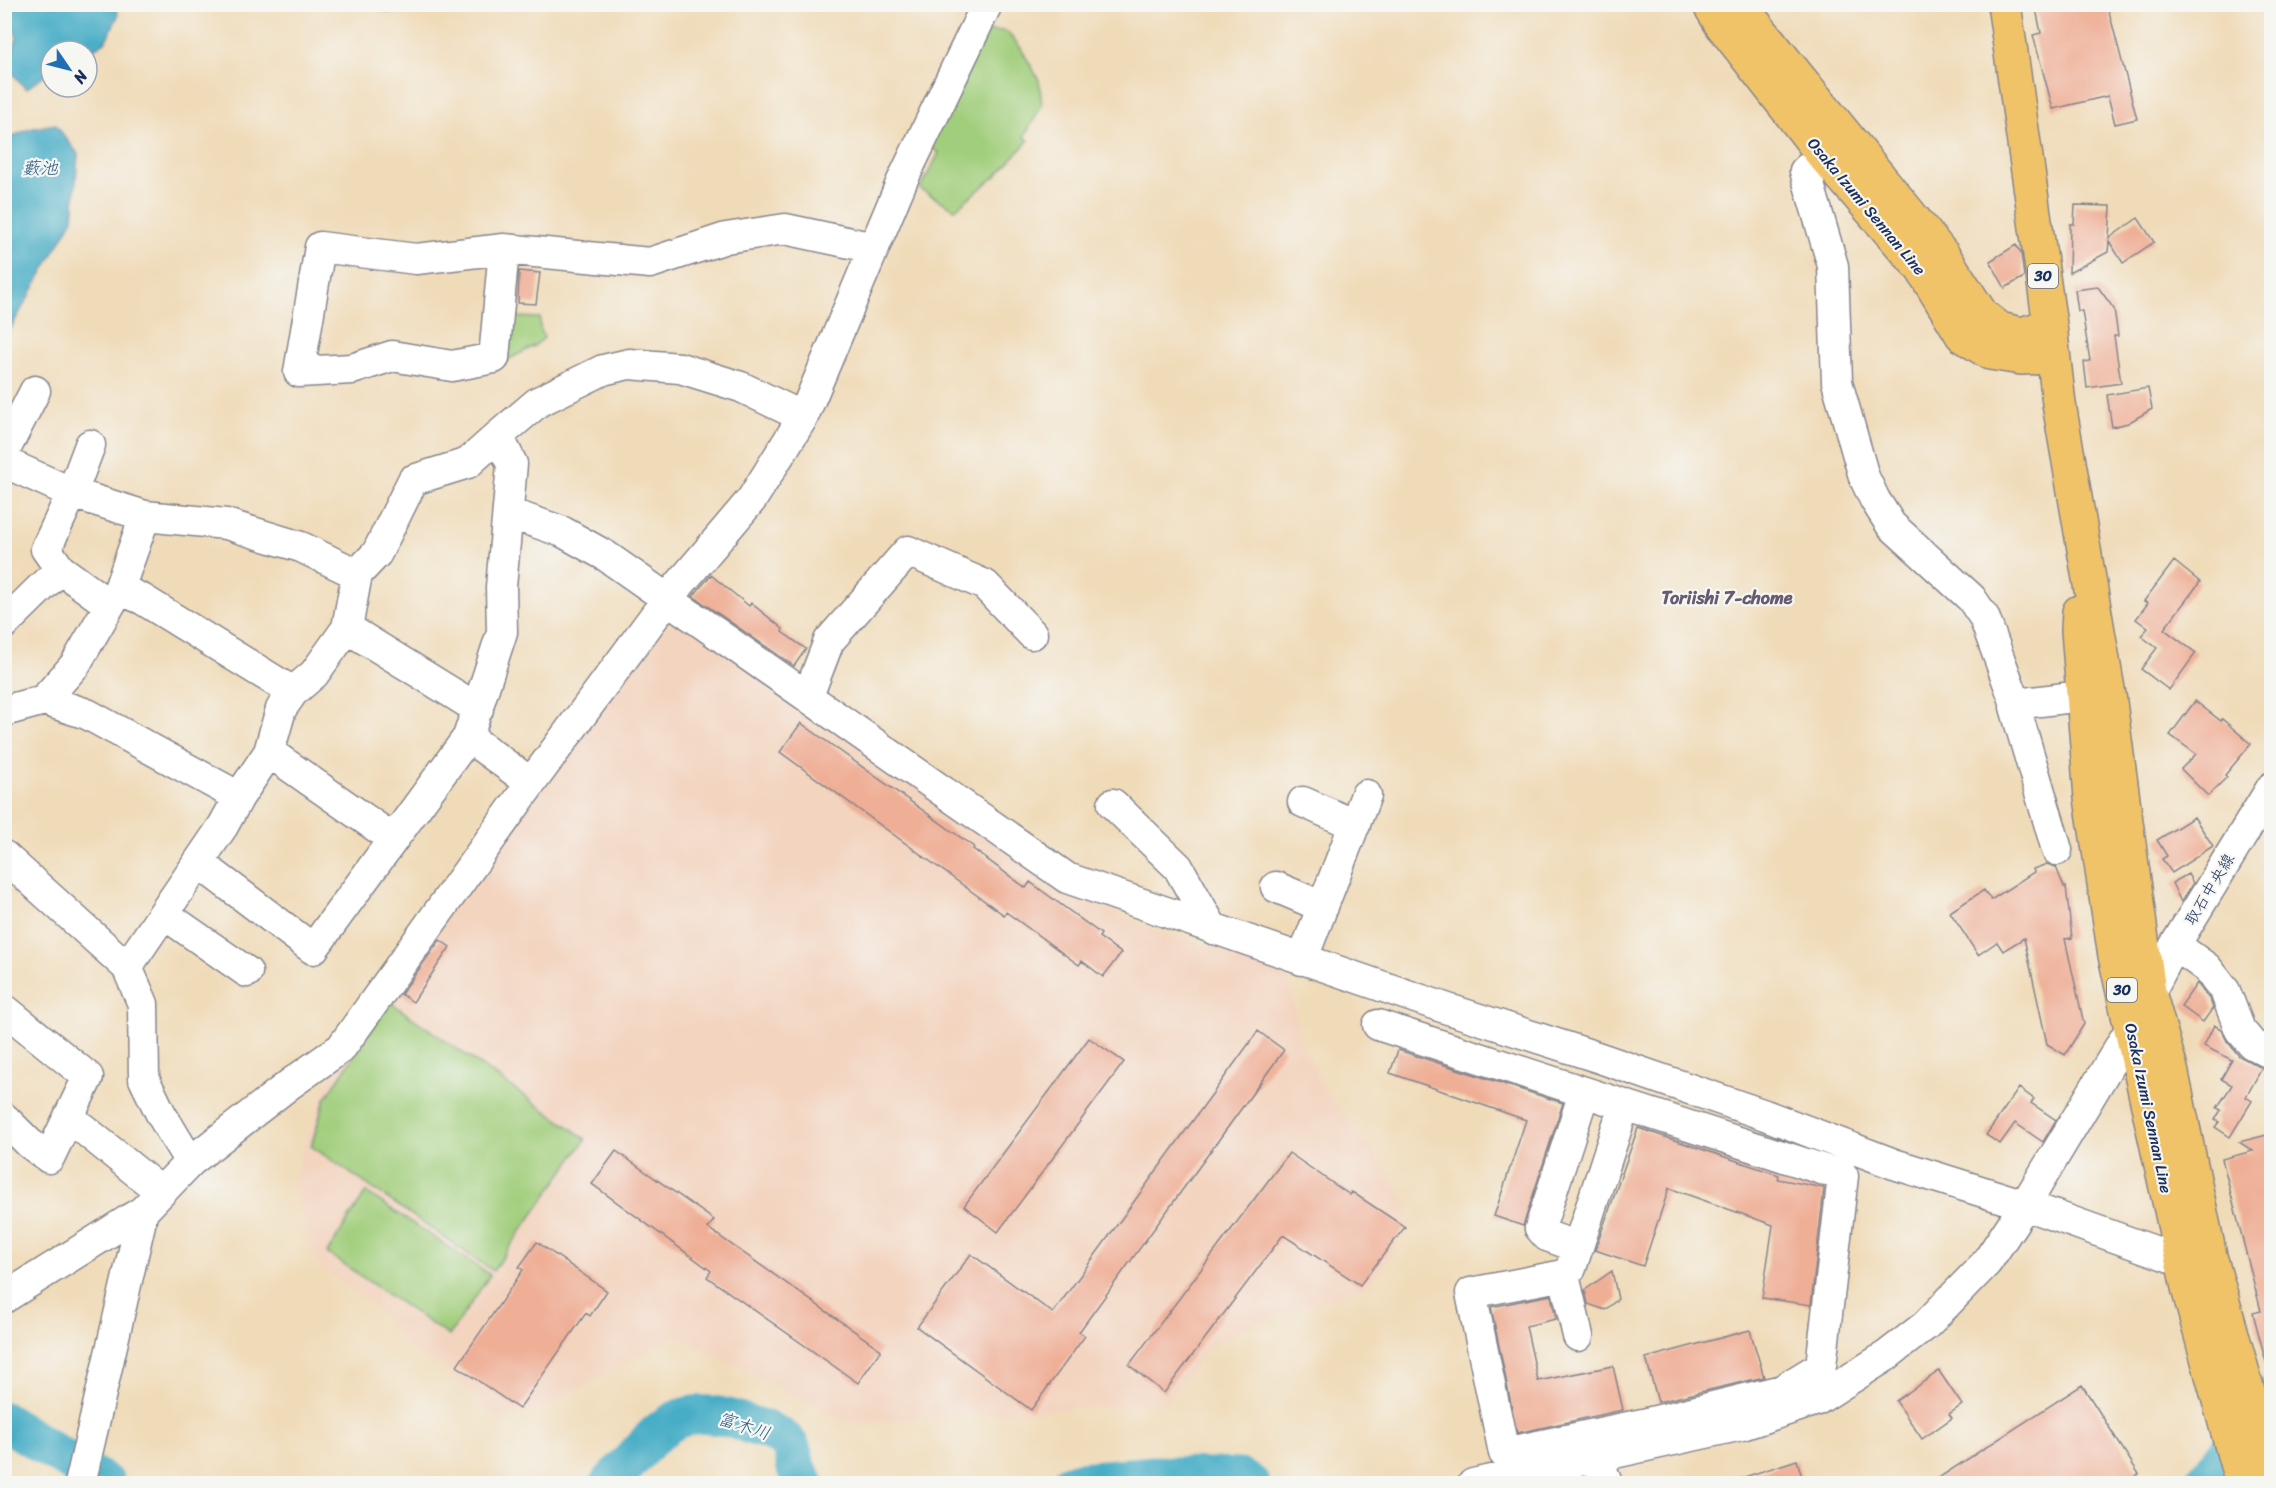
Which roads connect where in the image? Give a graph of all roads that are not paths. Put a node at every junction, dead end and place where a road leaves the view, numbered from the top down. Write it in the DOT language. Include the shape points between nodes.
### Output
graph roads {
  1 [pos="987,4"];
  2 [pos="1709,4"];
  3 [pos="1739,4"];
  4 [pos="2004,4"];
  5 [pos="1822,153"];
  6 [pos="874,248"];
  7 [pos="504,249"];
  8 [pos="2050,325"];
  9 [pos="2052,357"];
  10 [pos="35,391"];
  11 [pos="803,417"];
  12 [pos="498,436"];
  13 [pos="90,445"];
  14 [pos="4,452"];
  15 [pos="4,462"];
  16 [pos="72,494"];
  17 [pos="509,513"];
  18 [pos="145,516"];
  19 [pos="60,569"];
  20 [pos="357,574"];
  21 [pos="114,596"];
  22 [pos="668,598"];
  23 [pos="4,624"];
  24 [pos="347,628"];
  25 [pos="1032,634"];
  26 [pos="293,692"];
  27 [pos="808,696"];
  28 [pos="2096,696"];
  29 [pos="44,700"];
  30 [pos="2016,704"];
  31 [pos="478,709"];
  32 [pos="4,711"];
  33 [pos="468,737"];
  34 [pos="269,752"];
  35 [pos="531,783"];
  36 [pos="2271,787"];
  37 [pos="1366,795"];
  38 [pos="239,797"];
  39 [pos="1303,802"];
  40 [pos="1113,804"];
  41 [pos="1355,825"];
  42 [pos="392,838"];
  43 [pos="2056,850"];
  44 [pos="4,856"];
  45 [pos="199,863"];
  46 [pos="1276,887"];
  47 [pos="1323,907"];
  48 [pos="164,914"];
  49 [pos="1213,929"];
  50 [pos="2175,945"];
  51 [pos="1302,960"];
  52 [pos="127,967"];
  53 [pos="247,972"];
  54 [pos="2149,992"];
  55 [pos="4,1009"];
  56 [pos="1378,1025"];
  57 [pos="2131,1028"];
  58 [pos="2271,1054"];
  59 [pos="1584,1093"];
  60 [pos="1624,1106"];
  61 [pos="4,1118"];
  62 [pos="70,1118"];
  63 [pos="1854,1149"];
  64 [pos="189,1162"];
  65 [pos="1843,1176"];
  66 [pos="151,1201"];
  67 [pos="2025,1205"];
  68 [pos="1578,1247"];
  69 [pos="2196,1258"];
  70 [pos="1564,1275"];
  71 [pos="4,1298"];
  72 [pos="1578,1336"];
  73 [pos="2264,1435"];
  74 [pos="1506,1464"];
  75 [pos="1603,1471"];
  76 [pos="2239,1472"];
  77 [pos="2271,1476"];
  78 [pos="80,1484"];
  79 [pos="1473,1484"];
  1 -- 6 [label="street"];
  2 -- 5 [label="main road, Osaka Izumi Sennan Line"];
  3 -- 8 [label="main road, Osaka Izumi Sennan Line" via="1943,255 1982,315 2000,329 2022,334"];
  4 -- 8 [label="main road, Osaka Izumi Sennan Line / 30"];
  5 -- 9 [label="main road, Osaka Izumi Sennan Line" via="1922,269 1962,335 1990,353"];
  5 -- 30 [label="street" via="1805,171 1833,266 1837,382 1864,477 1892,525 1971,598 1984,616"];
  6 -- 7 [label="street" via="785,229 726,238 650,263"];
  6 -- 11 [label="street"];
  7 -- 7 [label="street" via="416,259 320,247 298,372 352,369 392,356 452,366 494,358"];
  8 -- 9 [label="main road, Osaka Izumi Sennan Line / 30"];
  9 -- 28 [label="main road, Osaka Izumi Sennan Line / 30" via="2085,548 2078,630"];
  10 -- 14 [label="street"];
  11 -- 12 [label="street" via="741,387 680,368 629,364 603,370 538,402"];
  11 -- 22 [label="street" via="752,499"];
  12 -- 17 [label="street" via="512,464"];
  12 -- 20 [label="street" via="468,463 413,480 377,553"];
  13 -- 16 [label="street"];
  15 -- 16 [label="street"];
  16 -- 18 [label="street"];
  16 -- 19 [label="street" via="46,549"];
  17 -- 22 [label="street" via="585,543"];
  17 -- 31 [label="street" via="501,587 502,632"];
  18 -- 20 [label="street" via="226,524 301,547"];
  18 -- 21 [label="street"];
  19 -- 21 [label="street"];
  19 -- 23 [label="street"];
  20 -- 24 [label="street"];
  21 -- 26 [label="street" via="142,599"];
  21 -- 29 [label="street" via="75,665"];
  22 -- 27 [label="street"];
  22 -- 35 [label="street"];
  24 -- 26 [label="street" via="314,674"];
  24 -- 31 [label="street"];
  25 -- 27 [label="street" via="985,585 908,551 829,641"];
  26 -- 34 [label="street" via="281,709"];
  27 -- 49 [label="street" via="1067,878"];
  28 -- 30 [label="street"];
  28 -- 54 [label="main road, Osaka Izumi Sennan Line / 30"];
  28 -- 57 [label="main road, Osaka Izumi Sennan Line / 30" via="2092,809 2115,956"];
  29 -- 32 [label="street"];
  29 -- 38 [label="street" via="87,714"];
  30 -- 43 [label="street"];
  31 -- 33 [label="street"];
  33 -- 35 [label="street"];
  33 -- 42 [label="street"];
  34 -- 38 [label="street"];
  34 -- 42 [label="street"];
  35 -- 64 [label="street" via="341,1048"];
  36 -- 50 [label="street, 取石中央線"];
  37 -- 41 [label="street"];
  38 -- 45 [label="street"];
  39 -- 41 [label="street"];
  40 -- 49 [label="street" via="1178,867"];
  41 -- 47 [label="street"];
  42 -- 45 [label="street" via="313,949"];
  44 -- 52 [label="street"];
  45 -- 48 [label="street"];
  46 -- 47 [label="street"];
  47 -- 51 [label="street"];
  48 -- 52 [label="street"];
  48 -- 53 [label="street"];
  49 -- 51 [label="street"];
  50 -- 54 [label="street, 取石中央線"];
  50 -- 58 [label="street" via="2207,968 2225,991 2240,1030 2252,1044"];
  51 -- 63 [label="street" via="1765,1115"];
  52 -- 64 [label="street" via="143,1004 144,1079"];
  54 -- 57 [label="street, 取石中央線"];
  54 -- 69 [label="main road, Osaka Izumi Sennan Line / 30" via="2171,1070"];
  55 -- 62 [label="street" via="88,1077"];
  56 -- 59 [label="street"];
  57 -- 67 [label="street, 取石中央線"];
  57 -- 69 [label="main road, Osaka Izumi Sennan Line / 30"];
  59 -- 60 [label="street"];
  59 -- 68 [label="street" via="1540,1228 1547,1236"];
  60 -- 65 [label="street"];
  60 -- 68 [label="street"];
  61 -- 62 [label="street" via="50,1158"];
  62 -- 66 [label="street"];
  63 -- 65 [label="street"];
  63 -- 67 [label="street"];
  64 -- 66 [label="street"];
  65 -- 74 [label="street" via="1821,1366 1782,1390 1643,1424"];
  66 -- 71 [label="street"];
  66 -- 78 [label="street"];
  67 -- 69 [label="street"];
  67 -- 75 [label="street, 取石中央線" via="1987,1262 1926,1325 1817,1400"];
  68 -- 70 [label="street" via="1571,1268"];
  69 -- 73 [label="main road, Osaka Izumi Sennan Line / 30"];
  69 -- 76 [label="main road, Osaka Izumi Sennan Line / 30" via="2189,1292"];
  70 -- 72 [label="street"];
  70 -- 74 [label="street" via="1471,1293"];
  73 -- 77 [label="main road, Osaka Izumi Sennan Line / 30"];
  74 -- 75 [label="street, 取石中央線"];
  74 -- 79 [label="street"];
}
